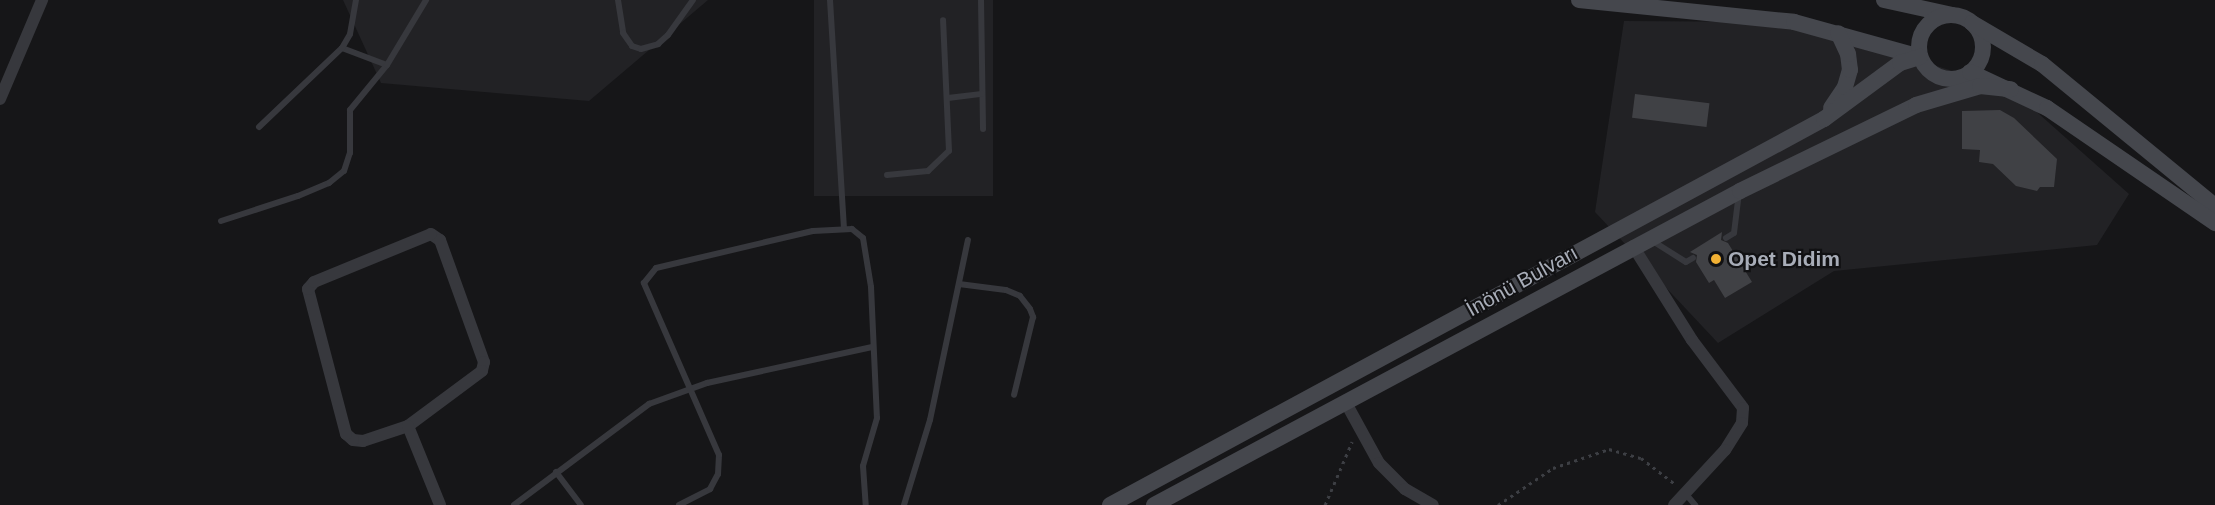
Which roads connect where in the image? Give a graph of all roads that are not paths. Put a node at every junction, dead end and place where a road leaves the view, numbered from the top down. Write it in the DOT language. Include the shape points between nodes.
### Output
graph roads {
  1 [pos="42,0"];
  2 [pos="356,0"];
  3 [pos="426,0"];
  4 [pos="618,0"];
  5 [pos="693,0"];
  6 [pos="830,0"];
  7 [pos="981,0"];
  8 [pos="1580,0"];
  9 [pos="1884,0"];
  10 [pos="1616,1"];
  11 [pos="1936,5"];
  12 [pos="1953,15"];
  13 [pos="943,20"];
  14 [pos="1972,23"];
  15 [pos="1838,33"];
  16 [pos="342,48"];
  17 [pos="1920,57"];
  18 [pos="387,65"];
  19 [pos="1970,72"];
  20 [pos="1946,79"];
  21 [pos="2011,88"];
  22 [pos="982,94"];
  23 [pos="948,98"];
  24 [pos="0,99"];
  25 [pos="1916,105"];
  26 [pos="1824,119"];
  27 [pos="259,127"];
  28 [pos="983,129"];
  29 [pos="887,175"];
  30 [pos="1740,191"];
  31 [pos="2215,206"];
  32 [pos="221,220"];
  33 [pos="2215,223"];
  34 [pos="844,229"];
  35 [pos="1726,238"];
  36 [pos="968,240"];
  37 [pos="1640,242"];
  38 [pos="1694,258"];
  39 [pos="959,284"];
  40 [pos="872,347"];
  41 [pos="688,390"];
  42 [pos="1014,395"];
  43 [pos="1346,403"];
  44 [pos="408,426"];
  45 [pos="556,472"];
  46 [pos="1685,493"];
  47 [pos="440,505"];
  48 [pos="514,505"];
  49 [pos="581,505"];
  50 [pos="679,505"];
  51 [pos="866,505"];
  52 [pos="904,505"];
  53 [pos="1110,505"];
  54 [pos="1154,505"];
  55 [pos="1433,505"];
  56 [pos="1674,505"];
  57 [pos="1695,505"];
  1 -- 24 [label="street"];
  2 -- 16 [label="lane" via="350,34"];
  3 -- 18 [label="lane"];
  4 -- 5 [label="lane" via="626,38 632,46 645,49 668,35"];
  6 -- 34 [label="lane"];
  7 -- 22 [label="lane"];
  8 -- 10 [label="main road"];
  9 -- 11 [label="main road"];
  10 -- 15 [label="main road" via="1794,22"];
  11 -- 12 [label="main road"];
  12 -- 14 [label="main road"];
  12 -- 17 [label="main road" via="1933,21 1926,28 1919,47"];
  13 -- 23 [label="lane"];
  14 -- 19 [label="main road" via="1983,48"];
  14 -- 31 [label="main road" via="2042,64"];
  15 -- 17 [label="main road"];
  15 -- 26 [label="main road" via="1848,54 1850,70 1845,87"];
  16 -- 18 [label="lane"];
  16 -- 27 [label="lane"];
  17 -- 20 [label="main road" via="1930,72"];
  17 -- 26 [label="main road, İnönü Bulvarı" via="1900,63"];
  18 -- 32 [label="lane" via="350,110 348,164 337,179"];
  19 -- 20 [label="main road"];
  19 -- 21 [label="main road"];
  20 -- 25 [label="main road"];
  21 -- 25 [label="main road" via="1980,86"];
  21 -- 33 [label="main road" via="2047,108"];
  22 -- 23 [label="lane"];
  22 -- 28 [label="lane"];
  23 -- 29 [label="lane" via="951,142 944,158 928,171"];
  25 -- 30 [label="main road, İnönü Bulvarı"];
  26 -- 53 [label="main road, İnönü Bulvarı"];
  30 -- 35 [label="lane" via="1734,233"];
  30 -- 37 [label="main road, İnönü Bulvarı"];
  34 -- 40 [label="lane" via="856,231 863,238 871,287"];
  34 -- 41 [label="lane" via="813,231 656,268 644,282"];
  36 -- 39 [label="lane"];
  37 -- 38 [label="lane" via="1686,262"];
  37 -- 43 [label="main road, İnönü Bulvarı"];
  37 -- 46 [label="street" via="1692,340 1743,408 1742,423 1725,450"];
  39 -- 42 [label="lane" via="1014,292 1030,309 1033,317"];
  39 -- 52 [label="lane" via="930,420"];
  40 -- 41 [label="lane"];
  40 -- 51 [label="lane" via="877,418 863,465"];
  41 -- 45 [label="lane" via="649,404"];
  41 -- 50 [label="lane" via="720,465 710,489"];
  43 -- 54 [label="main road, İnönü Bulvarı"];
  43 -- 55 [label="street" via="1379,462 1405,489"];
  44 -- 44 [label="street" via="478,376 483,367 440,240 431,234 314,282 307,295 345,434 363,441"];
  44 -- 47 [label="street"];
  45 -- 48 [label="lane"];
  45 -- 49 [label="lane"];
  46 -- 56 [label="street"];
  46 -- 57 [label="lane"];
}
